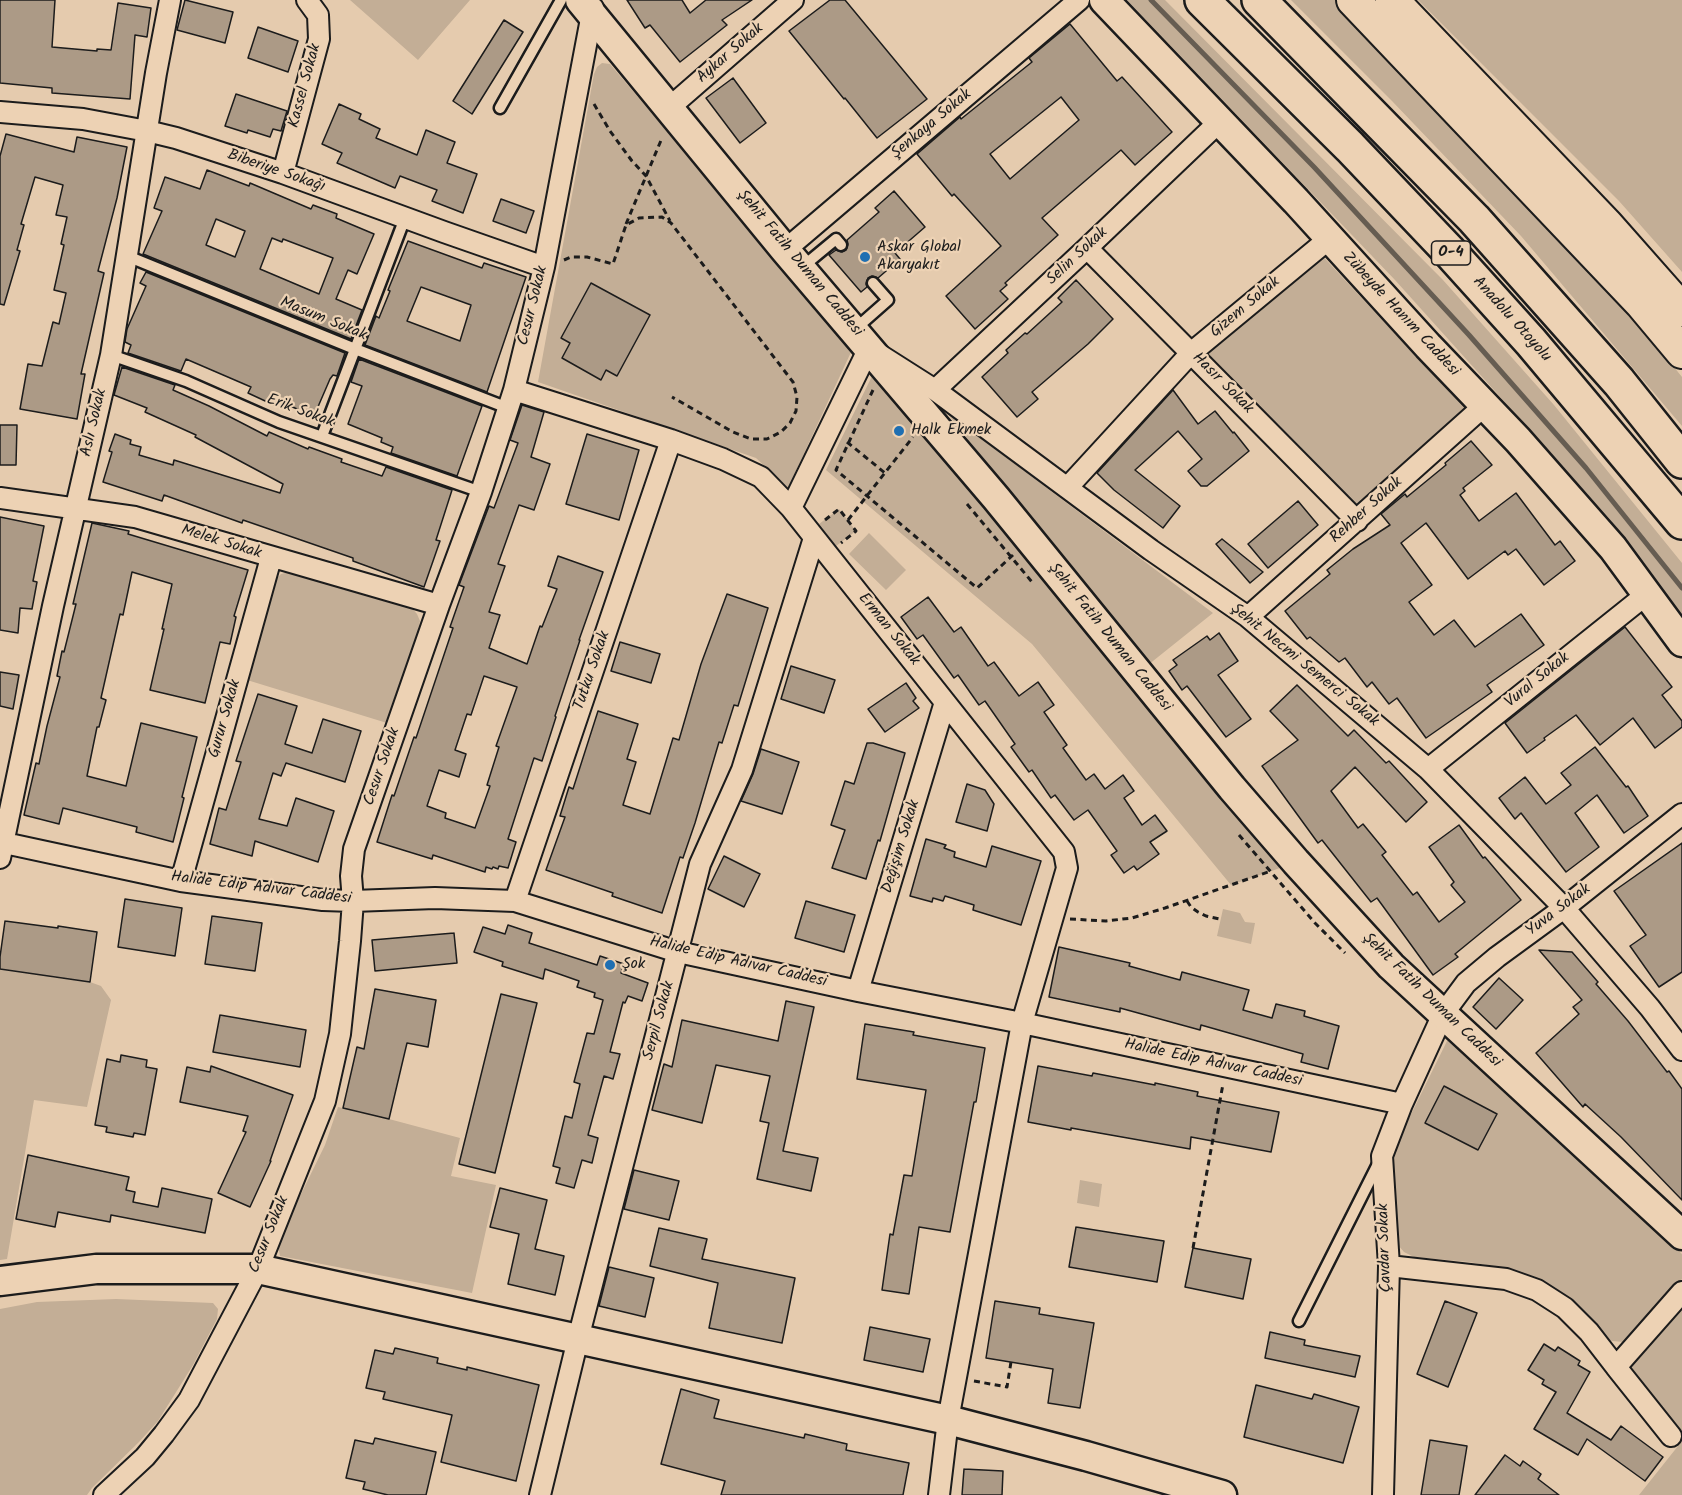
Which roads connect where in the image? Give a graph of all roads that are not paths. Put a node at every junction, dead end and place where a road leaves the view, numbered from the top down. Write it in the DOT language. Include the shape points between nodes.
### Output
graph roads {
  1 [pos="170,0"];
  2 [pos="307,0"];
  3 [pos="561,0"];
  4 [pos="794,0"];
  5 [pos="1079,0"];
  6 [pos="1104,0"];
  7 [pos="1202,0"];
  8 [pos="1259,0"];
  9 [pos="1353,0"];
  10 [pos="1392,0"];
  11 [pos="589,5"];
  12 [pos="500,108"];
  13 [pos="671,110"];
  14 [pos="0,112"];
  15 [pos="1219,122"];
  16 [pos="147,130"];
  17 [pos="283,173"];
  18 [pos="405,218"];
  19 [pos="1330,238"];
  20 [pos="841,245"];
  21 [pos="1088,248"];
  22 [pos="127,256"];
  23 [pos="793,259"];
  24 [pos="544,267"];
  25 [pos="873,283"];
  26 [pos="1682,310"];
  27 [pos="861,339"];
  28 [pos="355,349"];
  29 [pos="1682,352"];
  30 [pos="1191,353"];
  31 [pos="111,355"];
  32 [pos="935,390"];
  33 [pos="511,399"];
  34 [pos="1485,405"];
  35 [pos="322,436"];
  36 [pos="671,440"];
  37 [pos="1682,461"];
  38 [pos="1067,488"];
  39 [pos="481,492"];
  40 [pos="0,498"];
  41 [pos="76,508"];
  42 [pos="791,508"];
  43 [pos="1357,521"];
  44 [pos="1682,522"];
  45 [pos="816,541"];
  46 [pos="271,558"];
  47 [pos="1647,594"];
  48 [pos="439,605"];
  49 [pos="1248,617"];
  50 [pos="1682,642"];
  51 [pos="945,702"];
  52 [pos="1428,768"];
  53 [pos="1682,814"];
  54 [pos="1,848"];
  55 [pos="181,880"];
  56 [pos="353,901"];
  57 [pos="515,902"];
  58 [pos="1564,908"];
  59 [pos="678,952"];
  60 [pos="858,991"];
  61 [pos="1443,1014"];
  62 [pos="1022,1023"];
  63 [pos="1682,1050"];
  64 [pos="1402,1104"];
  65 [pos="1382,1156"];
  66 [pos="1682,1235"];
  67 [pos="1389,1266"];
  68 [pos="258,1269"];
  69 [pos="0,1281"];
  70 [pos="1682,1292"];
  71 [pos="1299,1321"];
  72 [pos="578,1339"];
  73 [pos="1616,1367"];
  74 [pos="948,1420"];
  75 [pos="1671,1436"];
  76 [pos="104,1495"];
  77 [pos="540,1495"];
  78 [pos="939,1495"];
  79 [pos="1222,1495"];
  80 [pos="1383,1495"];
  1 -- 16 [label="street, Aslı Sokak"];
  2 -- 17 [label="street, Kassel Sokak" via="318,15 319,39"];
  3 -- 12 [label="lane"];
  4 -- 13 [label="street, Aykar Sokak"];
  5 -- 23 [label="street, Şenkaya Sokak"];
  6 -- 15 [label="street, Zübeyde Hanım Caddesi"];
  7 -- 44 [label="highway, Anadolu Otoyolu / O-4" via="1350,147 1463,267"];
  8 -- 37 [label="highway, O-4" via="1474,219 1619,382"];
  9 -- 29 [label="main road" via="1641,303"];
  10 -- 26 [label="main road"];
  11 -- 13 [label="street, Şehit Fatih Duman Caddesi"];
  11 -- 24 [label="street, Cesur Sokak" via="580,82"];
  13 -- 23 [label="street, Şehit Fatih Duman Caddesi"];
  14 -- 16 [label="street, Biberiye Sokağı" via="83,119"];
  15 -- 19 [label="street, Zübeyde Hanım Caddesi"];
  15 -- 21 [label="street, Selin Sokak"];
  16 -- 17 [label="street, Biberiye Sokağı"];
  16 -- 22 [label="street, Aslı Sokak"];
  17 -- 18 [label="street, Biberiye Sokağı"];
  18 -- 24 [label="street, Biberiye Sokağı"];
  18 -- 28 [label="lane"];
  19 -- 30 [label="street, Gizem Sokak"];
  19 -- 34 [label="street, Zübeyde Hanım Caddesi"];
  20 -- 23 [label="lane" via="836,239"];
  21 -- 30 [label="street, Hasır Sokak"];
  21 -- 32 [label="street, Selin Sokak"];
  22 -- 28 [label="lane, Masum Sokak"];
  22 -- 31 [label="street, Aslı Sokak"];
  23 -- 27 [label="street, Şehit Fatih Duman Caddesi"];
  24 -- 33 [label="street, Cesur Sokak"];
  25 -- 27 [label="lane" via="888,300"];
  27 -- 32 [label="street, Şehit Necmi Semerci Sokak"];
  27 -- 42 [label="street" via="830,428"];
  27 -- 61 [label="street, Şehit Fatih Duman Caddesi" via="1020,548 1296,862 1391,966"];
  28 -- 33 [label="lane, Masum Sokak"];
  28 -- 35 [label="lane"];
  30 -- 38 [label="street, Gizem Sokak"];
  30 -- 43 [label="street, Hasır Sokak"];
  31 -- 35 [label="lane, Erik Sokak"];
  31 -- 41 [label="street, Aslı Sokak"];
  32 -- 38 [label="street, Şehit Necmi Semerci Sokak"];
  33 -- 36 [label="street, Erman Sokak"];
  33 -- 39 [label="street, Cesur Sokak"];
  34 -- 43 [label="street, Rehber Sokak"];
  34 -- 47 [label="street, Zübeyde Hanım Caddesi" via="1605,540"];
  35 -- 39 [label="lane, Erik Sokak"];
  36 -- 42 [label="street, Erman Sokak" via="761,477"];
  36 -- 57 [label="street, Tutku Sokak"];
  38 -- 49 [label="street, Şehit Necmi Semerci Sokak"];
  39 -- 48 [label="street, Cesur Sokak"];
  40 -- 41 [label="street, Melek Sokak"];
  41 -- 46 [label="street, Melek Sokak" via="135,517"];
  41 -- 54 [label="street, Aslı Sokak"];
  42 -- 45 [label="street, Erman Sokak"];
  43 -- 49 [label="street, Rehber Sokak"];
  45 -- 51 [label="street, Erman Sokak"];
  45 -- 59 [label="street, Serpil Sokak" via="742,770 700,864"];
  46 -- 48 [label="street, Melek Sokak"];
  46 -- 55 [label="street, Gurur Sokak"];
  47 -- 50 [label="street, Zübeyde Hanım Caddesi"];
  47 -- 52 [label="street, Vural Sokak"];
  48 -- 56 [label="street, Cesur Sokak" via="354,849"];
  49 -- 52 [label="street, Şehit Necmi Semerci Sokak"];
  51 -- 60 [label="street, Değişim Sokak"];
  51 -- 62 [label="street, Erman Sokak" via="1064,852 1067,867"];
  52 -- 58 [label="street, Şehit Necmi Semerci Sokak"];
  53 -- 58 [label="street, Yuva Sokak"];
  54 -- 55 [label="street, Halide Edip Adıvar Caddesi"];
  55 -- 56 [label="street, Halide Edip Adıvar Caddesi"];
  56 -- 57 [label="street, Halide Edip Adıvar Caddesi" via="435,898"];
  56 -- 68 [label="street, Cesur Sokak" via="340,1034 325,1101"];
  57 -- 59 [label="street, Halide Edip Adıvar Caddesi"];
  58 -- 61 [label="street, Yuva Sokak" via="1466,983"];
  58 -- 63 [label="street, Şehit Necmi Semerci Sokak"];
  59 -- 60 [label="street, Halide Edip Adıvar Caddesi"];
  59 -- 72 [label="street, Serpil Sokak"];
  60 -- 62 [label="street, Halide Edip Adıvar Caddesi"];
  61 -- 64 [label="street, Çavdar Sokak"];
  61 -- 66 [label="street, Şehit Fatih Duman Caddesi"];
  62 -- 64 [label="street, Halide Edip Adıvar Caddesi"];
  62 -- 74 [label="street, Erman Sokak"];
  64 -- 65 [label="street, Çavdar Sokak"];
  65 -- 67 [label="street, Çavdar Sokak"];
  65 -- 71 [label="lane"];
  67 -- 73 [label="street" via="1506,1279 1537,1290 1565,1308"];
  67 -- 80 [label="street, Çavdar Sokak"];
  68 -- 69 [label="street" via="96,1269"];
  68 -- 72 [label="street"];
  68 -- 76 [label="street, Cesur Sokak" via="189,1400 145,1456"];
  70 -- 73 [label="street"];
  72 -- 74 [label="street"];
  72 -- 77 [label="street, Serpil Sokak"];
  73 -- 75 [label="street"];
  74 -- 78 [label="street, Erman Sokak"];
  74 -- 79 [label="street"];
}
